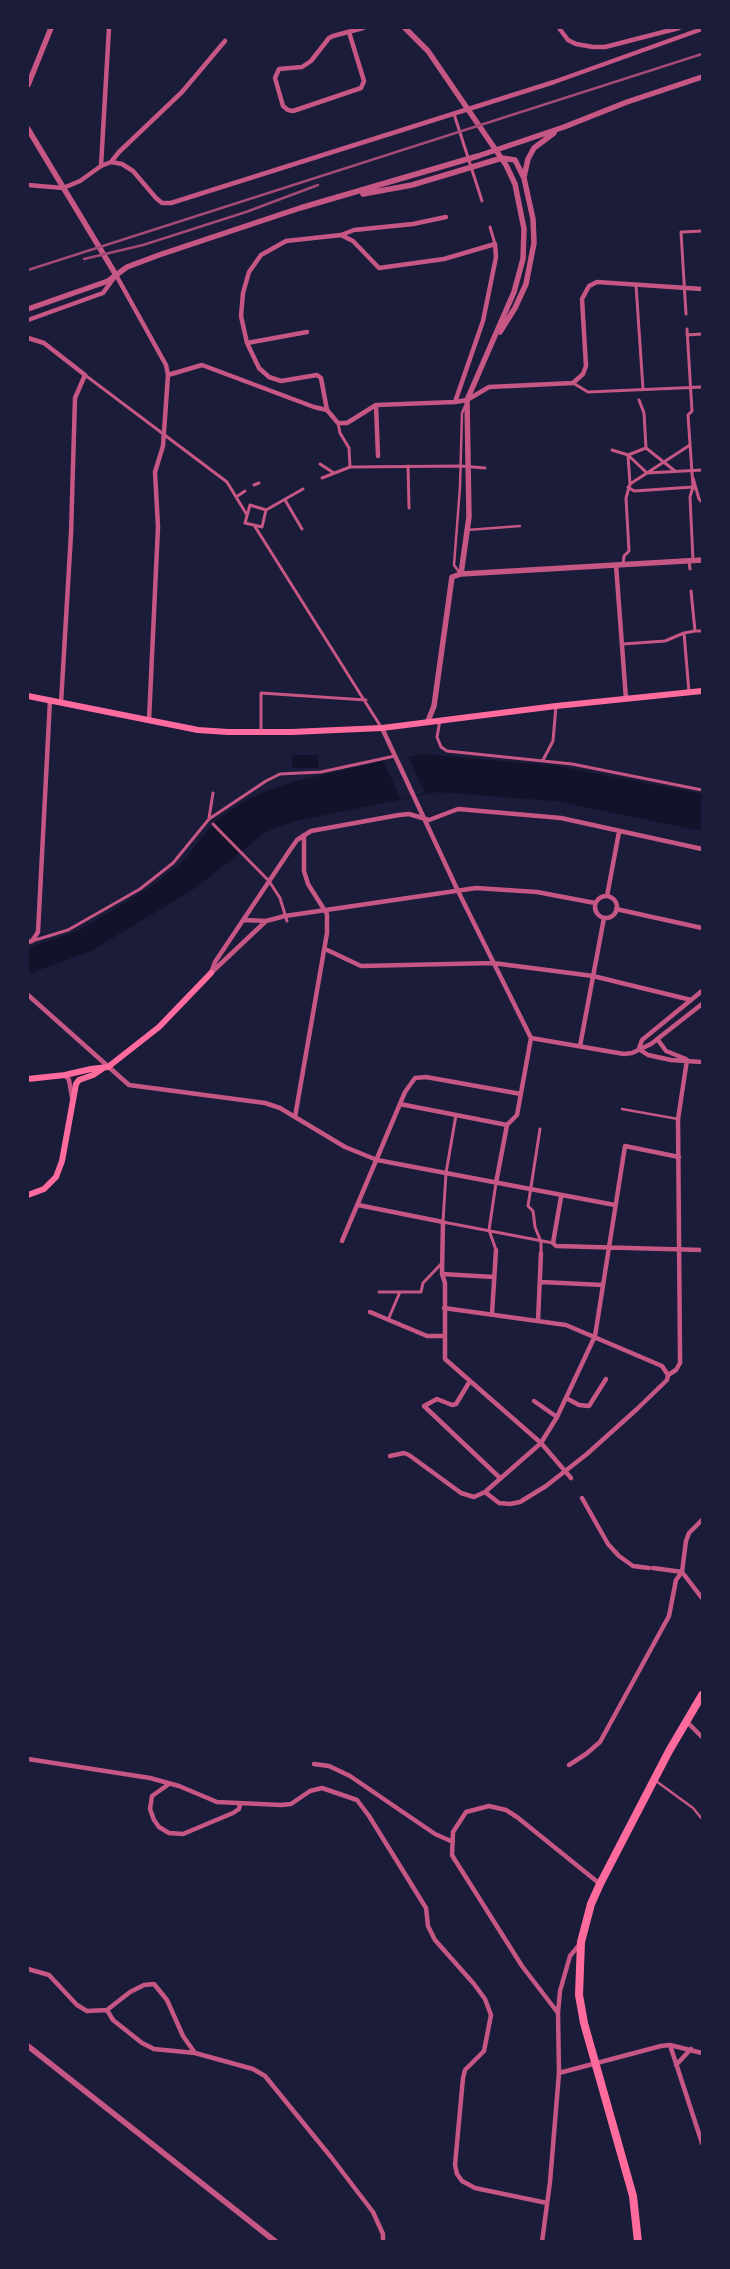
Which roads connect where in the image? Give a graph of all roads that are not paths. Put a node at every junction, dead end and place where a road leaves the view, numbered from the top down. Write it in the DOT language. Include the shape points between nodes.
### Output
graph roads {
  1 [pos="51,28"];
  2 [pos="109,28"];
  3 [pos="363,28"];
  4 [pos="405,28"];
  5 [pos="558,28"];
  6 [pos="679,28"];
  7 [pos="702,28"];
  8 [pos="348,32"];
  9 [pos="225,41"];
  10 [pos="702,76"];
  11 [pos="28,85"];
  12 [pos="454,114"];
  13 [pos="564,127"];
  14 [pos="28,129"];
  15 [pos="112,162"];
  16 [pos="101,166"];
  17 [pos="524,178"];
  18 [pos="28,185"];
  19 [pos="63,188"];
  20 [pos="344,196"];
  21 [pos="482,201"];
  22 [pos="446,217"];
  23 [pos="490,227"];
  24 [pos="702,231"];
  25 [pos="341,235"];
  26 [pos="495,244"];
  27 [pos="116,275"];
  28 [pos="636,285"];
  29 [pos="684,288"];
  30 [pos="702,290"];
  31 [pos="28,309"];
  32 [pos="686,314"];
  33 [pos="28,320"];
  34 [pos="687,329"];
  35 [pos="307,332"];
  36 [pos="702,334"];
  37 [pos="687,335"];
  38 [pos="28,338"];
  39 [pos="247,343"];
  40 [pos="491,347"];
  41 [pos="85,375"];
  42 [pos="168,375"];
  43 [pos="573,383"];
  44 [pos="691,388"];
  45 [pos="702,388"];
  46 [pos="643,389"];
  47 [pos="467,400"];
  48 [pos="639,400"];
  49 [pos="455,402"];
  50 [pos="376,405"];
  51 [pos="327,410"];
  52 [pos="338,423"];
  53 [pos="164,434"];
  54 [pos="690,445"];
  55 [pos="646,448"];
  56 [pos="612,450"];
  57 [pos="628,455"];
  58 [pos="378,456"];
  59 [pos="664,462"];
  60 [pos="320,464"];
  61 [pos="408,466"];
  62 [pos="461,466"];
  63 [pos="350,467"];
  64 [pos="469,467"];
  65 [pos="485,468"];
  66 [pos="692,470"];
  67 [pos="702,470"];
  68 [pos="676,471"];
  69 [pos="647,472"];
  70 [pos="335,473"];
  71 [pos="322,478"];
  72 [pos="259,483"];
  73 [pos="254,486"];
  74 [pos="629,486"];
  75 [pos="694,488"];
  76 [pos="303,490"];
  77 [pos="245,491"];
  78 [pos="236,497"];
  79 [pos="285,500"];
  80 [pos="702,502"];
  81 [pos="409,508"];
  82 [pos="266,510"];
  83 [pos="247,515"];
  84 [pos="254,525"];
  85 [pos="520,526"];
  86 [pos="302,529"];
  87 [pos="466,530"];
  88 [pos="702,560"];
  89 [pos="691,561"];
  90 [pos="620,565"];
  91 [pos="690,569"];
  92 [pos="461,574"];
  93 [pos="691,591"];
  94 [pos="695,631"];
  95 [pos="702,631"];
  96 [pos="684,633"];
  97 [pos="623,644"];
  98 [pos="702,691"];
  99 [pos="689,692"];
  100 [pos="28,696"];
  101 [pos="626,699"];
  102 [pos="50,700"];
  103 [pos="366,700"];
  104 [pos="61,703"];
  105 [pos="556,706"];
  106 [pos="149,720"];
  107 [pos="440,720"];
  108 [pos="428,721"];
  109 [pos="382,728"];
  110 [pos="261,732"];
  111 [pos="395,756"];
  112 [pos="543,760"];
  113 [pos="702,790"];
  114 [pos="213,793"];
  115 [pos="424,818"];
  116 [pos="209,819"];
  117 [pos="213,824"];
  118 [pos="619,832"];
  119 [pos="304,835"];
  120 [pos="702,849"];
  121 [pos="269,881"];
  122 [pos="457,889"];
  123 [pos="607,896"];
  124 [pos="595,903"];
  125 [pos="324,909"];
  126 [pos="616,909"];
  127 [pos="286,918"];
  128 [pos="604,918"];
  129 [pos="244,920"];
  130 [pos="266,921"];
  131 [pos="702,928"];
  132 [pos="30,941"];
  133 [pos="325,949"];
  134 [pos="492,962"];
  135 [pos="211,973"];
  136 [pos="593,976"];
  137 [pos="702,990"];
  138 [pos="28,995"];
  139 [pos="691,1000"];
  140 [pos="702,1004"];
  141 [pos="531,1038"];
  142 [pos="658,1040"];
  143 [pos="580,1046"];
  144 [pos="639,1049"];
  145 [pos="687,1060"];
  146 [pos="702,1062"];
  147 [pos="105,1068"];
  148 [pos="65,1075"];
  149 [pos="28,1079"];
  150 [pos="521,1094"];
  151 [pos="72,1098"];
  152 [pos="400,1104"];
  153 [pos="622,1109"];
  154 [pos="456,1115"];
  155 [pos="295,1116"];
  156 [pos="678,1119"];
  157 [pos="508,1125"];
  158 [pos="540,1129"];
  159 [pos="679,1157"];
  160 [pos="377,1160"];
  161 [pos="446,1173"];
  162 [pos="496,1183"];
  163 [pos="530,1189"];
  164 [pos="28,1195"];
  165 [pos="561,1197"];
  166 [pos="358,1205"];
  167 [pos="615,1205"];
  168 [pos="443,1222"];
  169 [pos="489,1230"];
  170 [pos="342,1241"];
  171 [pos="541,1242"];
  172 [pos="553,1243"];
  173 [pos="609,1247"];
  174 [pos="680,1249"];
  175 [pos="496,1250"];
  176 [pos="702,1250"];
  177 [pos="541,1253"];
  178 [pos="442,1262"];
  179 [pos="442,1274"];
  180 [pos="494,1277"];
  181 [pos="541,1282"];
  182 [pos="603,1285"];
  183 [pos="379,1292"];
  184 [pos="400,1292"];
  185 [pos="444,1308"];
  186 [pos="370,1312"];
  187 [pos="492,1314"];
  188 [pos="388,1320"];
  189 [pos="538,1321"];
  190 [pos="444,1336"];
  191 [pos="595,1336"];
  192 [pos="668,1375"];
  193 [pos="606,1379"];
  194 [pos="470,1381"];
  195 [pos="566,1398"];
  196 [pos="534,1401"];
  197 [pos="557,1418"];
  198 [pos="541,1443"];
  199 [pos="390,1456"];
  200 [pos="566,1470"];
  201 [pos="500,1478"];
  202 [pos="571,1478"];
  203 [pos="484,1492"];
  204 [pos="582,1498"];
  205 [pos="702,1520"];
  206 [pos="682,1572"];
  207 [pos="702,1598"];
  208 [pos="702,1696"];
  209 [pos="686,1721"];
  210 [pos="702,1737"];
  211 [pos="28,1759"];
  212 [pos="314,1764"];
  213 [pos="569,1765"];
  214 [pos="655,1780"];
  215 [pos="168,1784"];
  216 [pos="240,1804"];
  217 [pos="702,1819"];
  218 [pos="453,1842"];
  219 [pos="600,1884"];
  220 [pos="581,1942"];
  221 [pos="28,1968"];
  222 [pos="107,2010"];
  223 [pos="558,2014"];
  224 [pos="670,2045"];
  225 [pos="28,2046"];
  226 [pos="691,2049"];
  227 [pos="195,2052"];
  228 [pos="702,2053"];
  229 [pos="596,2062"];
  230 [pos="676,2065"];
  231 [pos="559,2073"];
  232 [pos="702,2143"];
  233 [pos="547,2202"];
  234 [pos="276,2242"];
  235 [pos="383,2242"];
  236 [pos="542,2242"];
  237 [pos="638,2242"];
  1 -- 11 [label="street"];
  2 -- 16 [label="street"];
  3 -- 8 [label="street"];
  4 -- 40 [label="street" via="428,51 462,98 515,184 524,244 514,292"];
  5 -- 6 [label="street" via="568,40 586,47 605,47"];
  7 -- 12 [label="street" via="554,82"];
  8 -- 8 [label="street" via="364,82 361,88 293,111 283,106 275,78 279,69 302,67 311,61 328,38"];
  9 -- 15 [label="street" via="182,92"];
  10 -- 13 [label="street"];
  12 -- 15 [label="street" via="171,204 156,198 133,171"];
  12 -- 21 [label="street"];
  13 -- 17 [label="street" via="534,148"];
  13 -- 20 [label="street" via="433,171"];
  14 -- 19 [label="street"];
  15 -- 16 [label="street"];
  16 -- 19 [label="street"];
  17 -- 20 [label="street" via="514,160 502,158 412,185"];
  17 -- 40 [label="street" via="534,225 533,258 520,298"];
  18 -- 19 [label="street"];
  19 -- 27 [label="street"];
  20 -- 27 [label="street" via="158,255"];
  22 -- 25 [label="street" via="354,230"];
  23 -- 26 [label="street"];
  24 -- 29 [label="street" via="681,232"];
  25 -- 26 [label="street" via="353,241 379,268 444,259"];
  25 -- 39 [label="street" via="286,241 261,255 249,272 242,294 241,316"];
  26 -- 49 [label="street" via="496,258 483,321"];
  27 -- 31 [label="street" via="108,281"];
  27 -- 33 [label="street" via="102,294"];
  27 -- 42 [label="street" via="166,365"];
  28 -- 29 [label="street"];
  28 -- 43 [label="street" via="597,282 589,286 582,299 586,366"];
  28 -- 46 [label="street"];
  29 -- 30 [label="street"];
  29 -- 32 [label="street"];
  34 -- 37 [label="street"];
  35 -- 39 [label="street"];
  36 -- 37 [label="street"];
  37 -- 44 [label="street"];
  38 -- 41 [label="street" via="44,343"];
  39 -- 51 [label="street" via="259,368 269,377 281,381 322,378"];
  40 -- 47 [label="street"];
  41 -- 53 [label="street"];
  41 -- 104 [label="street" via="75,398"];
  42 -- 51 [label="street" via="202,366"];
  42 -- 53 [label="street"];
  43 -- 46 [label="street" via="588,392"];
  43 -- 47 [label="street" via="489,387"];
  44 -- 45 [label="street"];
  44 -- 46 [label="street"];
  44 -- 54 [label="street" via="692,411 688,415"];
  47 -- 49 [label="street"];
  47 -- 62 [label="lane" via="462,414"];
  47 -- 64 [label="street"];
  48 -- 55 [label="street" via="644,413"];
  49 -- 50 [label="street"];
  50 -- 52 [label="street" via="347,422"];
  50 -- 58 [label="street"];
  51 -- 52 [label="street"];
  52 -- 63 [label="street" via="349,448"];
  53 -- 78 [label="street" via="227,482"];
  53 -- 106 [label="street" via="155,472 158,528"];
  54 -- 59 [label="street"];
  54 -- 66 [label="street"];
  55 -- 57 [label="street"];
  55 -- 59 [label="street"];
  56 -- 57 [label="street"];
  57 -- 69 [label="street"];
  57 -- 74 [label="street"];
  59 -- 68 [label="street"];
  59 -- 69 [label="street"];
  60 -- 70 [label="street"];
  61 -- 62 [label="street"];
  61 -- 63 [label="street"];
  61 -- 81 [label="street"];
  62 -- 64 [label="street"];
  62 -- 92 [label="lane" via="454,565"];
  63 -- 70 [label="street"];
  64 -- 65 [label="street"];
  64 -- 87 [label="street"];
  66 -- 67 [label="street"];
  66 -- 68 [label="street"];
  66 -- 75 [label="street"];
  68 -- 69 [label="street"];
  69 -- 74 [label="street"];
  70 -- 71 [label="street"];
  72 -- 73 [label="street"];
  74 -- 75 [label="street" via="634,491"];
  74 -- 90 [label="street" via="626,498 629,550"];
  75 -- 80 [label="street"];
  75 -- 89 [label="street" via="690,497"];
  76 -- 79 [label="street"];
  77 -- 78 [label="street"];
  78 -- 83 [label="street"];
  79 -- 82 [label="street"];
  79 -- 86 [label="street"];
  82 -- 83 [label="street" via="250,506"];
  82 -- 84 [label="street" via="262,527"];
  83 -- 84 [label="street" via="245,523"];
  84 -- 103 [label="street"];
  85 -- 87 [label="lane"];
  87 -- 92 [label="street"];
  88 -- 89 [label="street"];
  89 -- 90 [label="street"];
  89 -- 91 [label="street"];
  90 -- 92 [label="street"];
  90 -- 97 [label="street"];
  92 -- 108 [label="street" via="452,577 434,706"];
  93 -- 94 [label="street"];
  94 -- 95 [label="street"];
  94 -- 96 [label="street"];
  96 -- 97 [label="street" via="665,641"];
  96 -- 99 [label="street"];
  97 -- 101 [label="street"];
  98 -- 99 [label="main road"];
  99 -- 101 [label="main road"];
  100 -- 102 [label="main road"];
  101 -- 105 [label="main road"];
  102 -- 104 [label="main road"];
  102 -- 132 [label="street" via="38,932"];
  103 -- 109 [label="street"];
  103 -- 110 [label="street" via="261,693"];
  104 -- 106 [label="main road"];
  105 -- 107 [label="main road"];
  105 -- 112 [label="street" via="553,741"];
  106 -- 110 [label="main road" via="198,730"];
  107 -- 108 [label="main road"];
  107 -- 112 [label="street" via="437,738 441,747 447,750"];
  108 -- 109 [label="main road"];
  109 -- 110 [label="main road"];
  109 -- 111 [label="street"];
  111 -- 115 [label="street"];
  111 -- 116 [label="street" via="321,772 280,774"];
  112 -- 113 [label="street"];
  114 -- 116 [label="street"];
  115 -- 118 [label="street" via="434,818 458,809 561,818"];
  115 -- 119 [label="street" via="399,815"];
  115 -- 122 [label="street"];
  116 -- 132 [label="street" via="173,863 140,889 68,930"];
  117 -- 121 [label="street"];
  118 -- 120 [label="street"];
  118 -- 123 [label="street"];
  119 -- 121 [label="street"];
  119 -- 125 [label="street" via="304,871"];
  121 -- 127 [label="street" via="280,898"];
  121 -- 129 [label="street"];
  122 -- 124 [label="street" via="537,892"];
  122 -- 125 [label="street"];
  122 -- 134 [label="street"];
  123 -- 124 [label="street"];
  123 -- 126 [label="street" via="616,902"];
  124 -- 128 [label="street" via="597,914"];
  125 -- 127 [label="street"];
  125 -- 133 [label="street" via="328,914"];
  126 -- 128 [label="street" via="610,917"];
  126 -- 131 [label="street"];
  127 -- 130 [label="street"];
  128 -- 136 [label="street"];
  129 -- 130 [label="street"];
  129 -- 135 [label="street"];
  130 -- 135 [label="street"];
  133 -- 134 [label="street" via="361,966"];
  133 -- 155 [label="street"];
  134 -- 136 [label="street"];
  134 -- 141 [label="street"];
  135 -- 147 [label="main road" via="159,1027"];
  136 -- 139 [label="street"];
  136 -- 143 [label="street"];
  137 -- 139 [label="street"];
  138 -- 147 [label="street"];
  139 -- 144 [label="street" via="642,1040"];
  140 -- 142 [label="street"];
  141 -- 143 [label="street"];
  141 -- 150 [label="street"];
  142 -- 144 [label="street"];
  142 -- 145 [label="street" via="666,1051"];
  143 -- 144 [label="street" via="624,1054"];
  144 -- 145 [label="street" via="654,1056"];
  145 -- 146 [label="street"];
  145 -- 156 [label="street"];
  147 -- 148 [label="main road"];
  147 -- 151 [label="main road" via="79,1080"];
  147 -- 155 [label="street" via="115,1071 129,1085 265,1103"];
  148 -- 149 [label="main road"];
  148 -- 151 [label="street" via="70,1080"];
  150 -- 152 [label="street" via="415,1078"];
  150 -- 157 [label="street" via="517,1115"];
  151 -- 164 [label="main road" via="59,1171 44,1189"];
  152 -- 154 [label="street"];
  152 -- 160 [label="street"];
  153 -- 156 [label="lane"];
  154 -- 157 [label="street"];
  154 -- 161 [label="street"];
  155 -- 160 [label="street" via="344,1147"];
  156 -- 159 [label="street"];
  157 -- 162 [label="street"];
  158 -- 163 [label="street"];
  159 -- 167 [label="street" via="624,1146"];
  159 -- 174 [label="street"];
  160 -- 161 [label="street"];
  160 -- 166 [label="street"];
  161 -- 162 [label="street"];
  161 -- 168 [label="street"];
  162 -- 163 [label="street"];
  162 -- 169 [label="street"];
  163 -- 165 [label="street"];
  163 -- 171 [label="street" via="528,1206 533,1211"];
  165 -- 167 [label="street"];
  165 -- 172 [label="street"];
  166 -- 168 [label="street"];
  166 -- 170 [label="street"];
  167 -- 173 [label="street"];
  168 -- 169 [label="street"];
  168 -- 178 [label="street"];
  169 -- 171 [label="street"];
  169 -- 175 [label="street"];
  171 -- 172 [label="street"];
  171 -- 177 [label="street"];
  172 -- 173 [label="street"];
  173 -- 174 [label="street"];
  173 -- 182 [label="street"];
  174 -- 176 [label="street"];
  174 -- 192 [label="street" via="680,1363"];
  175 -- 180 [label="street"];
  177 -- 181 [label="street"];
  178 -- 179 [label="street"];
  178 -- 184 [label="street" via="423,1283 421,1292"];
  179 -- 180 [label="street"];
  179 -- 185 [label="street"];
  180 -- 187 [label="street"];
  181 -- 182 [label="street"];
  181 -- 189 [label="street"];
  182 -- 191 [label="street"];
  183 -- 184 [label="street"];
  184 -- 188 [label="street"];
  185 -- 187 [label="street"];
  185 -- 190 [label="street"];
  186 -- 188 [label="street"];
  187 -- 189 [label="street"];
  188 -- 190 [label="street" via="427,1336"];
  189 -- 191 [label="street" via="566,1325"];
  190 -- 194 [label="street" via="445,1359"];
  191 -- 192 [label="street" via="662,1366"];
  191 -- 195 [label="street"];
  192 -- 200 [label="street" via="668,1380"];
  193 -- 195 [label="street" via="589,1406"];
  194 -- 198 [label="street"];
  194 -- 201 [label="street" via="456,1404 437,1398 424,1406"];
  195 -- 197 [label="street"];
  196 -- 197 [label="street"];
  197 -- 198 [label="street"];
  198 -- 200 [label="street"];
  198 -- 201 [label="street"];
  199 -- 203 [label="street" via="404,1453 466,1495 474,1497"];
  200 -- 202 [label="street"];
  200 -- 203 [label="street" via="520,1502 503,1505"];
  201 -- 203 [label="street"];
  204 -- 206 [label="street" via="608,1544 625,1561 634,1566"];
  205 -- 206 [label="street" via="686,1542"];
  206 -- 207 [label="street"];
  206 -- 213 [label="street" via="676,1580 669,1616 600,1742"];
  208 -- 209 [label="main road"];
  209 -- 210 [label="street"];
  209 -- 214 [label="main road"];
  211 -- 215 [label="street" via="130,1774"];
  212 -- 218 [label="street" via="329,1766 350,1776 435,1834"];
  214 -- 217 [label="lane" via="694,1808"];
  214 -- 219 [label="main road"];
  215 -- 216 [label="street" via="217,1802"];
  215 -- 216 [label="street" via="152,1796 150,1809 159,1827 169,1833 183,1834 234,1813 240,1809"];
  216 -- 233 [label="street" via="291,1804 310,1791 322,1788 357,1800 426,1908 428,1926 435,1940 474,1984 491,2015 484,2051 465,2070 463,2078 455,2165 457,2174 475,2188"];
  218 -- 219 [label="street" via="453,1832 466,1812 489,1806 497,1808 517,1817"];
  218 -- 223 [label="street" via="452,1855 522,1966"];
  219 -- 220 [label="main road"];
  220 -- 223 [label="street" via="570,1956 564,1974"];
  220 -- 229 [label="main road" via="579,1995"];
  221 -- 222 [label="street" via="49,1975 77,2005 87,2011"];
  222 -- 227 [label="street" via="113,2020 154,2049"];
  222 -- 227 [label="street" via="130,1992 154,1984"];
  223 -- 231 [label="street"];
  224 -- 226 [label="street"];
  224 -- 229 [label="street"];
  224 -- 230 [label="street"];
  225 -- 234 [label="street"];
  226 -- 228 [label="street"];
  226 -- 230 [label="street"];
  227 -- 235 [label="street" via="253,2069 265,2076 373,2212 383,2234"];
  229 -- 231 [label="street"];
  229 -- 237 [label="main road" via="633,2196"];
  230 -- 232 [label="street"];
  231 -- 233 [label="street"];
  233 -- 236 [label="street"];
}
